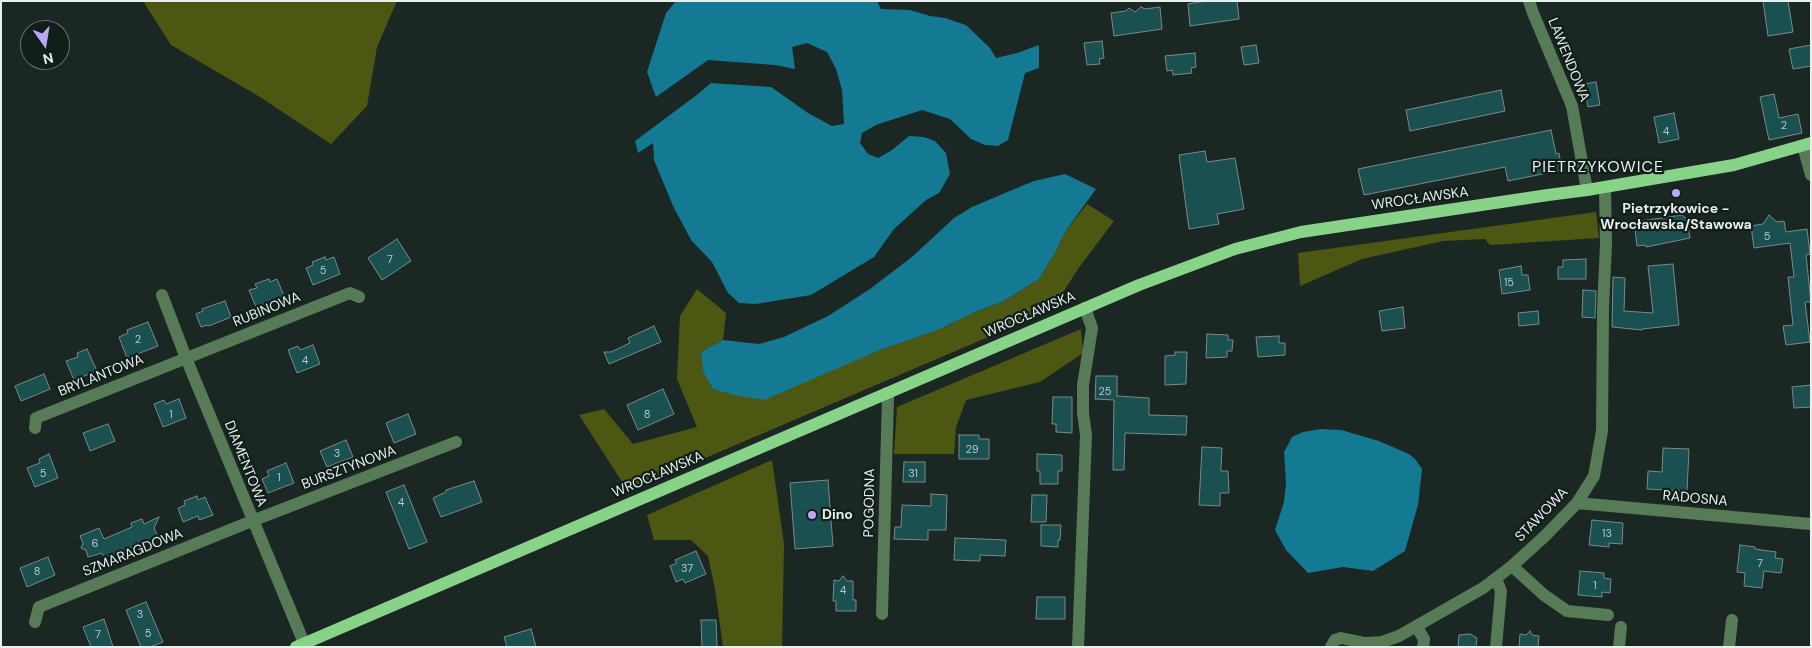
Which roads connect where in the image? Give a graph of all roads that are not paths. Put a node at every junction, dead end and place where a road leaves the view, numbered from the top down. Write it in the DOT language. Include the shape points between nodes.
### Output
graph roads {
  1 [pos="1529,1"];
  2 [pos="1807,145"];
  3 [pos="1811,175"];
  4 [pos="1605,188"];
  5 [pos="1587,190"];
  6 [pos="162,295"];
  7 [pos="359,297"];
  8 [pos="1086,308"];
  9 [pos="186,358"];
  10 [pos="886,393"];
  11 [pos="34,428"];
  12 [pos="456,442"];
  13 [pos="1577,504"];
  14 [pos="252,521"];
  15 [pos="1811,524"];
  16 [pos="1512,566"];
  17 [pos="1496,579"];
  18 [pos="882,614"];
  19 [pos="1608,615"];
  20 [pos="1732,620"];
  21 [pos="34,622"];
  22 [pos="1416,626"];
  23 [pos="1621,627"];
  24 [pos="300,645"];
  25 [pos="1331,646"];
  26 [pos="1078,647"];
  27 [pos="1423,647"];
  28 [pos="1496,647"];
  29 [pos="1619,647"];
  30 [pos="1729,647"];
  1 -- 5 [label="street, LAWENDOWA" via="1572,106"];
  2 -- 3 [label="street"];
  2 -- 4 [label="main road, WROCŁAWSKA" via="1734,165"];
  4 -- 5 [label="main road, WROCŁAWSKA"];
  4 -- 13 [label="street, STAWOWA" via="1602,431 1594,476"];
  5 -- 8 [label="main road, WROCŁAWSKA" via="1276,238 1205,260"];
  6 -- 9 [label="street, DIAMENTOWA"];
  7 -- 9 [label="street, RUBINOWA" via="350,293"];
  8 -- 10 [label="main road, WROCŁAWSKA"];
  8 -- 26 [label="street" via="1092,328 1083,385 1086,435"];
  9 -- 11 [label="street, BRYLANTOWA" via="36,418"];
  9 -- 14 [label="street, DIAMENTOWA"];
  10 -- 18 [label="street, POGODNA"];
  10 -- 24 [label="main road, WROCŁAWSKA"];
  12 -- 14 [label="street, BURSZTYNOWA"];
  13 -- 15 [label="street, RADOSNA"];
  13 -- 16 [label="street, STAWOWA"];
  14 -- 21 [label="street, SZMARAGDOWA" via="39,607"];
  14 -- 24 [label="street, DIAMENTOWA"];
  16 -- 17 [label="street, STAWOWA"];
  16 -- 19 [label="street" via="1567,611"];
  17 -- 22 [label="street, STAWOWA"];
  17 -- 28 [label="street" via="1500,591"];
  20 -- 30 [label="street"];
  22 -- 25 [label="street, STAWOWA" via="1382,642 1365,643 1341,638"];
  22 -- 27 [label="street" via="1424,639"];
  23 -- 29 [label="street"];
}
